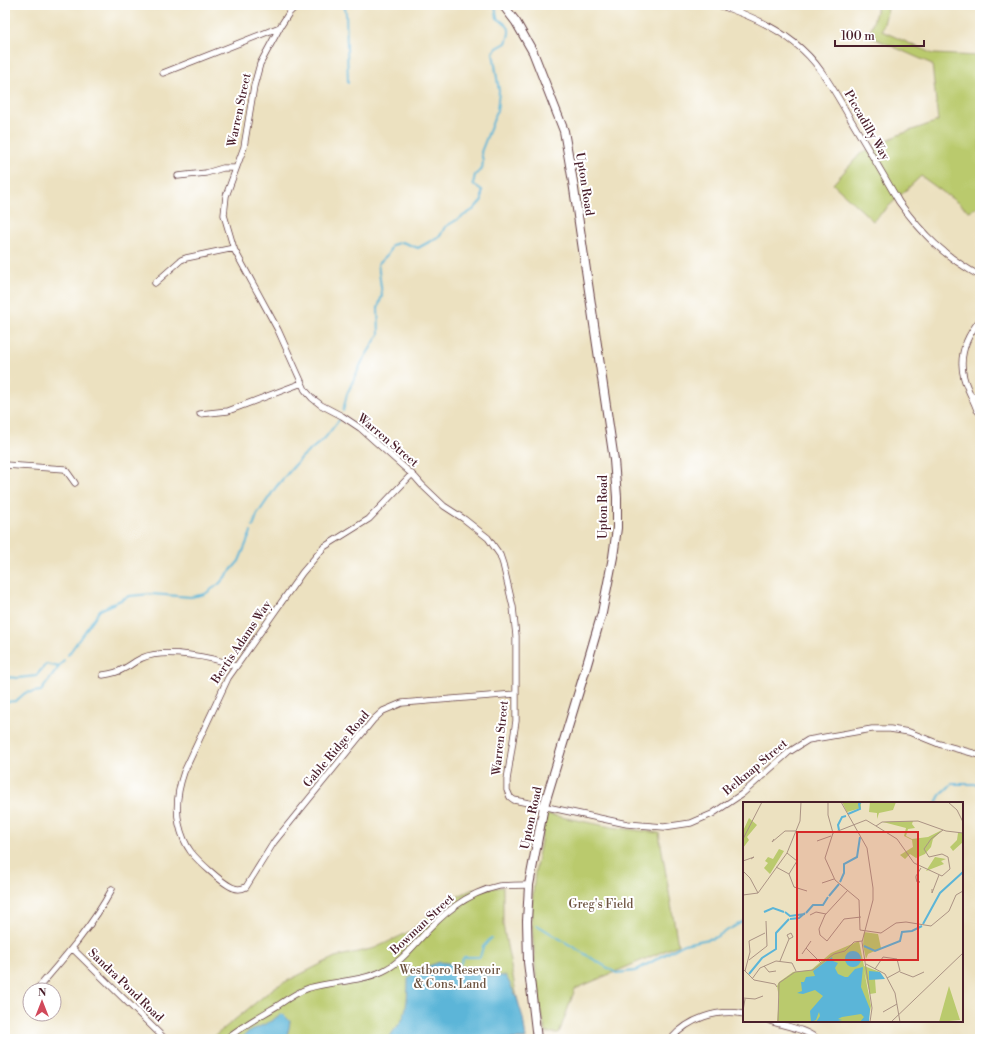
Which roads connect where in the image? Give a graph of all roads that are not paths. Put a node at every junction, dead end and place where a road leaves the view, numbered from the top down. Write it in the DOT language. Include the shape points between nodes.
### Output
graph roads {
  1 [pos="311,5"];
  2 [pos="503,5"];
  3 [pos="718,5"];
  4 [pos="294,7"];
  5 [pos="280,27"];
  6 [pos="163,73"];
  7 [pos="235,168"];
  8 [pos="178,176"];
  9 [pos="234,248"];
  10 [pos="980,276"];
  11 [pos="155,283"];
  12 [pos="980,320"];
  13 [pos="302,383"];
  14 [pos="980,394"];
  15 [pos="972,397"];
  16 [pos="980,413"];
  17 [pos="200,414"];
  18 [pos="5,464"];
  19 [pos="412,474"];
  20 [pos="75,483"];
  21 [pos="236,666"];
  22 [pos="103,675"];
  23 [pos="516,694"];
  24 [pos="980,755"];
  25 [pos="544,806"];
  26 [pos="529,885"];
  27 [pos="112,889"];
  28 [pos="240,889"];
  29 [pos="72,948"];
  30 [pos="43,982"];
  31 [pos="743,1014"];
  32 [pos="773,1022"];
  33 [pos="537,1038"];
  34 [pos="165,1039"];
  35 [pos="226,1039"];
  36 [pos="671,1039"];
  37 [pos="817,1039"];
  1 -- 4 [label="street"];
  2 -- 25 [label="main road, Upton Road" via="516,22 532,52 564,130 614,460 617,497 617,528 602,613"];
  3 -- 10 [label="street, Piccadilly Way" via="764,22 809,56 833,88 909,216 946,255"];
  4 -- 5 [label="street, Warren Street"];
  5 -- 6 [label="street"];
  5 -- 7 [label="street, Warren Street" via="260,64 244,147"];
  7 -- 8 [label="street"];
  7 -- 9 [label="street, Warren Street" via="224,205 224,215"];
  9 -- 11 [label="street" via="181,260"];
  9 -- 13 [label="street, Warren Street" via="278,330"];
  12 -- 15 [label="street" via="968,337 962,357 964,378"];
  13 -- 17 [label="street" via="235,409"];
  13 -- 19 [label="street, Warren Street" via="312,398 360,428"];
  14 -- 15 [label="street"];
  15 -- 16 [label="street"];
  18 -- 20 [label="street" via="65,469"];
  19 -- 21 [label="street, Bertis Adams Way" via="369,519 324,547 302,573"];
  19 -- 23 [label="street, Warren Street" via="444,506 488,538 500,555 515,620"];
  21 -- 22 [label="street" via="198,656 156,654 140,659 113,674"];
  21 -- 28 [label="street, Bertis Adams Way" via="221,691 184,772 179,786 177,811 179,825 191,852 223,882 232,888"];
  23 -- 25 [label="street, Warren Street" via="516,721 507,790 514,800"];
  23 -- 28 [label="street, Gable Ridge Road" via="402,703 383,711 274,842 246,887"];
  24 -- 25 [label="street, Belknap Street" via="939,744 909,732 872,730 808,740 800,744 742,794 712,814 691,823 646,827"];
  25 -- 26 [label="main road, Upton Road"];
  26 -- 33 [label="main road, Upton Road" via="528,962"];
  26 -- 35 [label="street, Bowman Street" via="499,886 465,899 434,924 407,954 385,970 374,975 298,993"];
  27 -- 29 [label="street" via="102,908"];
  29 -- 30 [label="street"];
  29 -- 34 [label="street, Sandra Pond Road"];
  31 -- 36 [label="street" via="723,1012 697,1019 685,1025"];
  32 -- 37 [label="street" via="801,1030"];
}
